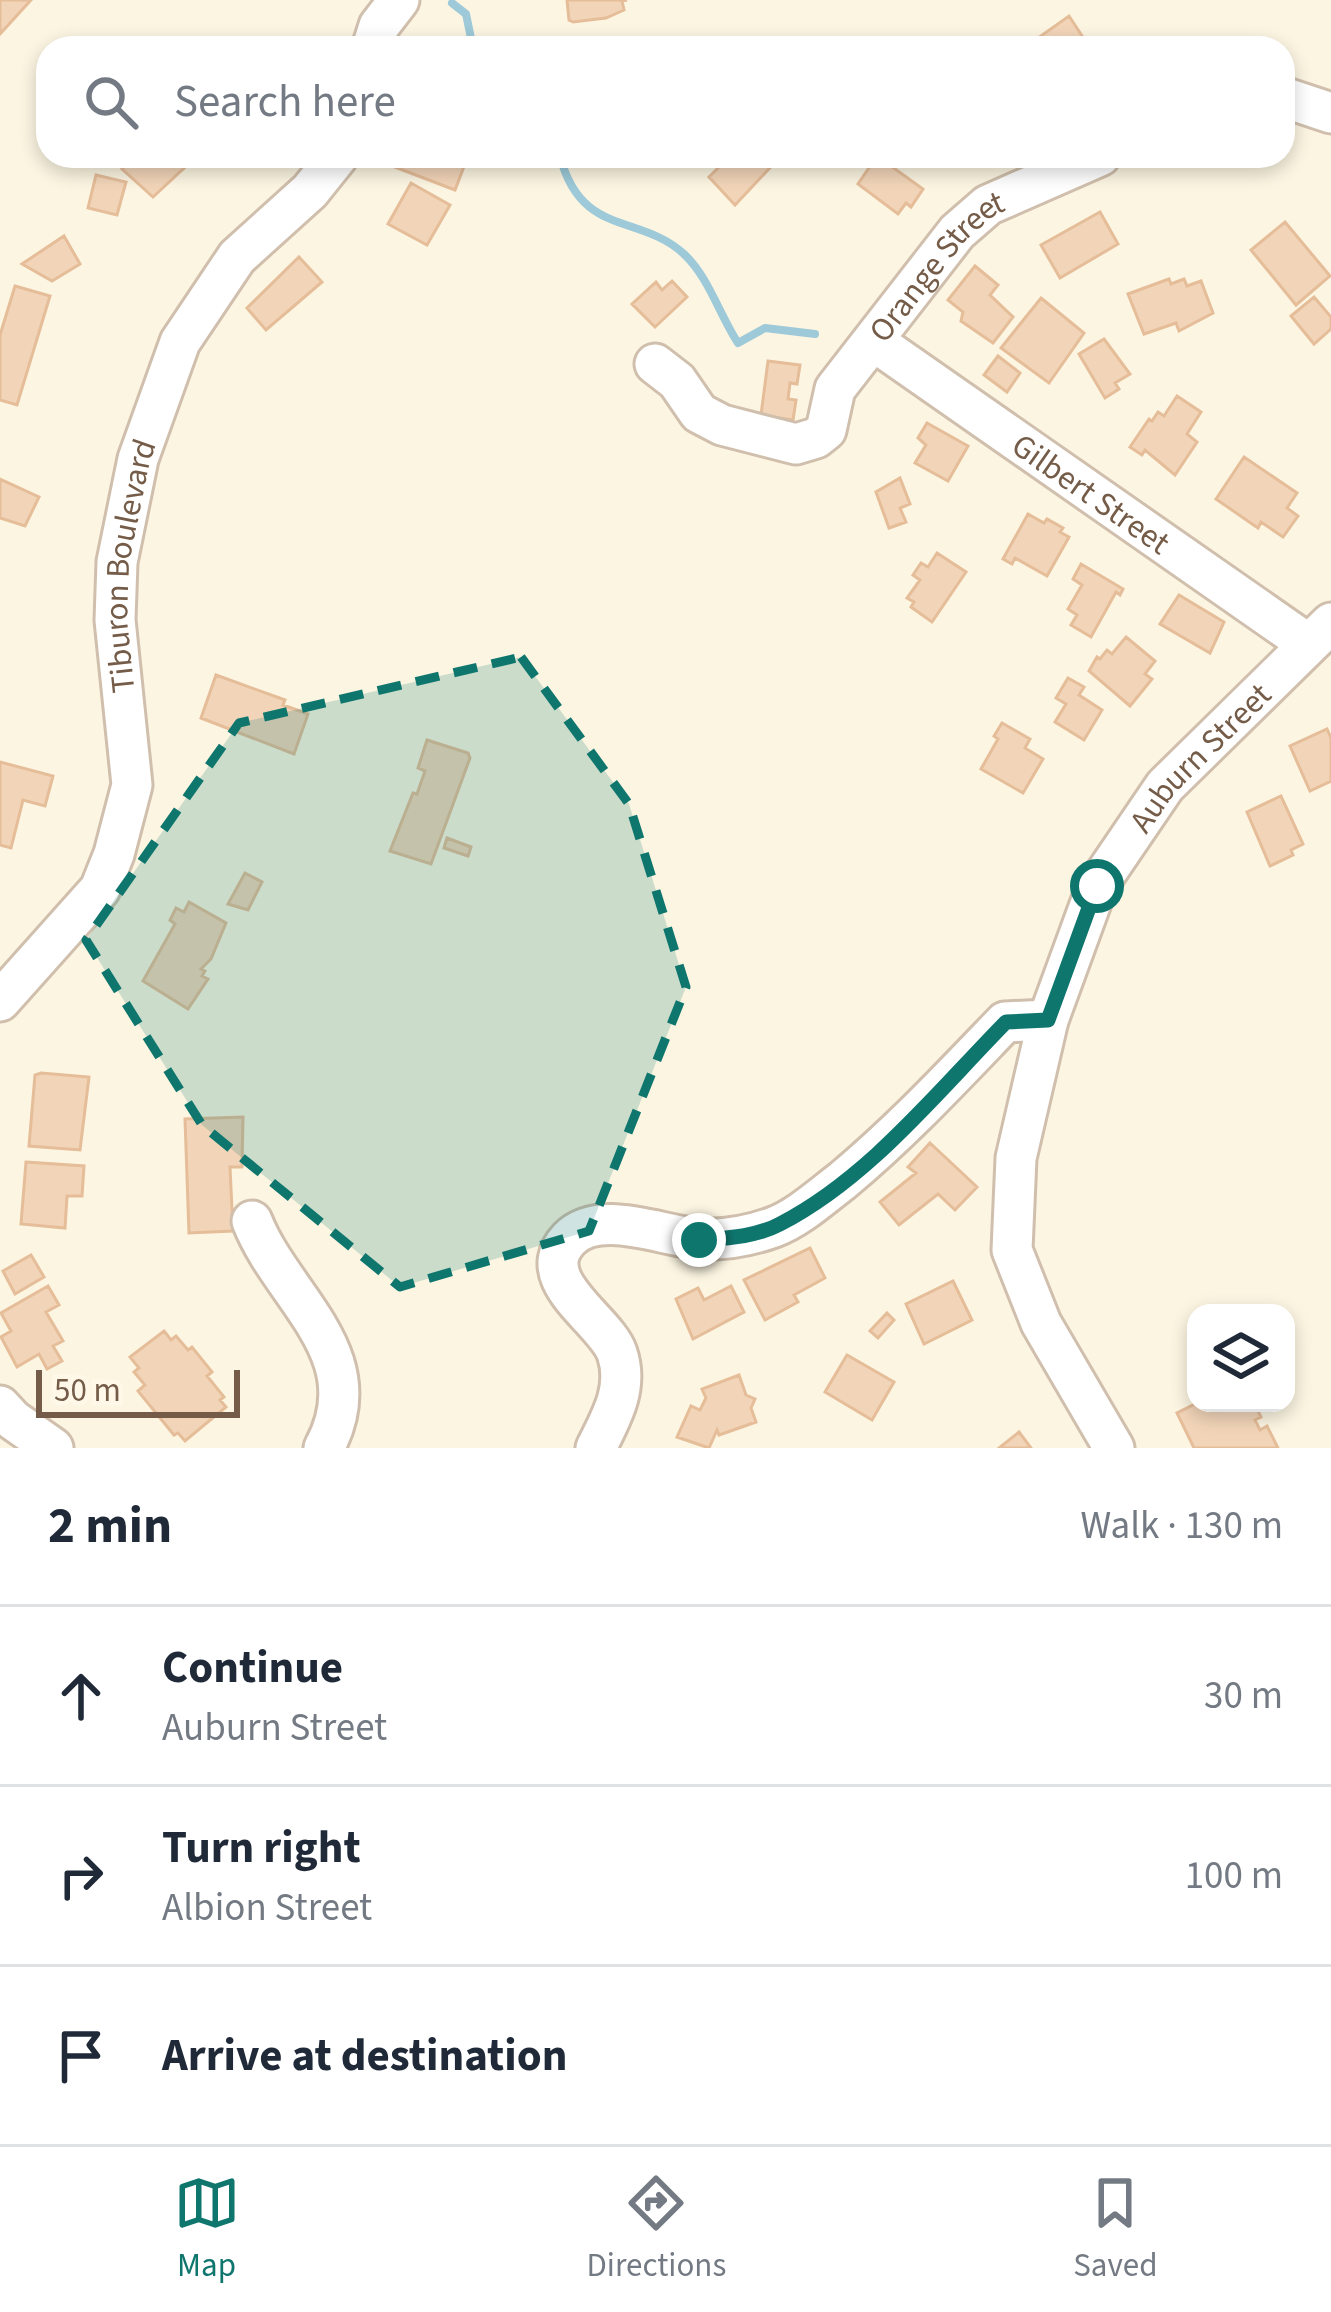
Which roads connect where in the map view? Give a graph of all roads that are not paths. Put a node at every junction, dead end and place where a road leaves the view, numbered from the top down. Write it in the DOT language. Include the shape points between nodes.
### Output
graph roads {
  1 [pos="399,0"];
  2 [pos="376,36"];
  3 [pos="1295,101"];
  4 [pos="1331,113"];
  5 [pos="328,168"];
  6 [pos="1073,168"];
  7 [pos="875,342"];
  8 [pos="655,364"];
  9 [pos="1319,633"];
  10 [pos="0,1000"];
  11 [pos="1048,1020"];
  12 [pos="252,1221"];
  13 [pos="0,1406"];
  14 [pos="53,1448"];
  15 [pos="324,1448"];
  16 [pos="596,1448"];
  17 [pos="1114,1448"];
  1 -- 2 [label="street"];
  3 -- 4 [label="street"];
  5 -- 10 [label="street, Tiburon Boulevard" via="237,257 180,342 138,459 116,562 132,785 114,854 90,902"];
  6 -- 7 [label="street, Orange Street" via="988,205 957,232"];
  7 -- 8 [label="street, Orange Street" via="835,389 826,430 796,444 699,413"];
  7 -- 9 [label="street, Gilbert Street"];
  9 -- 11 [label="street, Auburn Street" via="1165,786 1097,886"];
  11 -- 16 [label="street" via="1006,1022 888,1143 777,1226 699,1240 597,1225 571,1237 560,1279 616,1348 621,1369 622,1389"];
  11 -- 17 [label="street, Auburn Street" via="1016,1158 1012,1250 1041,1323"];
  12 -- 15 [label="street" via="334,1360 341,1398"];
  13 -- 14 [label="street"];
}
